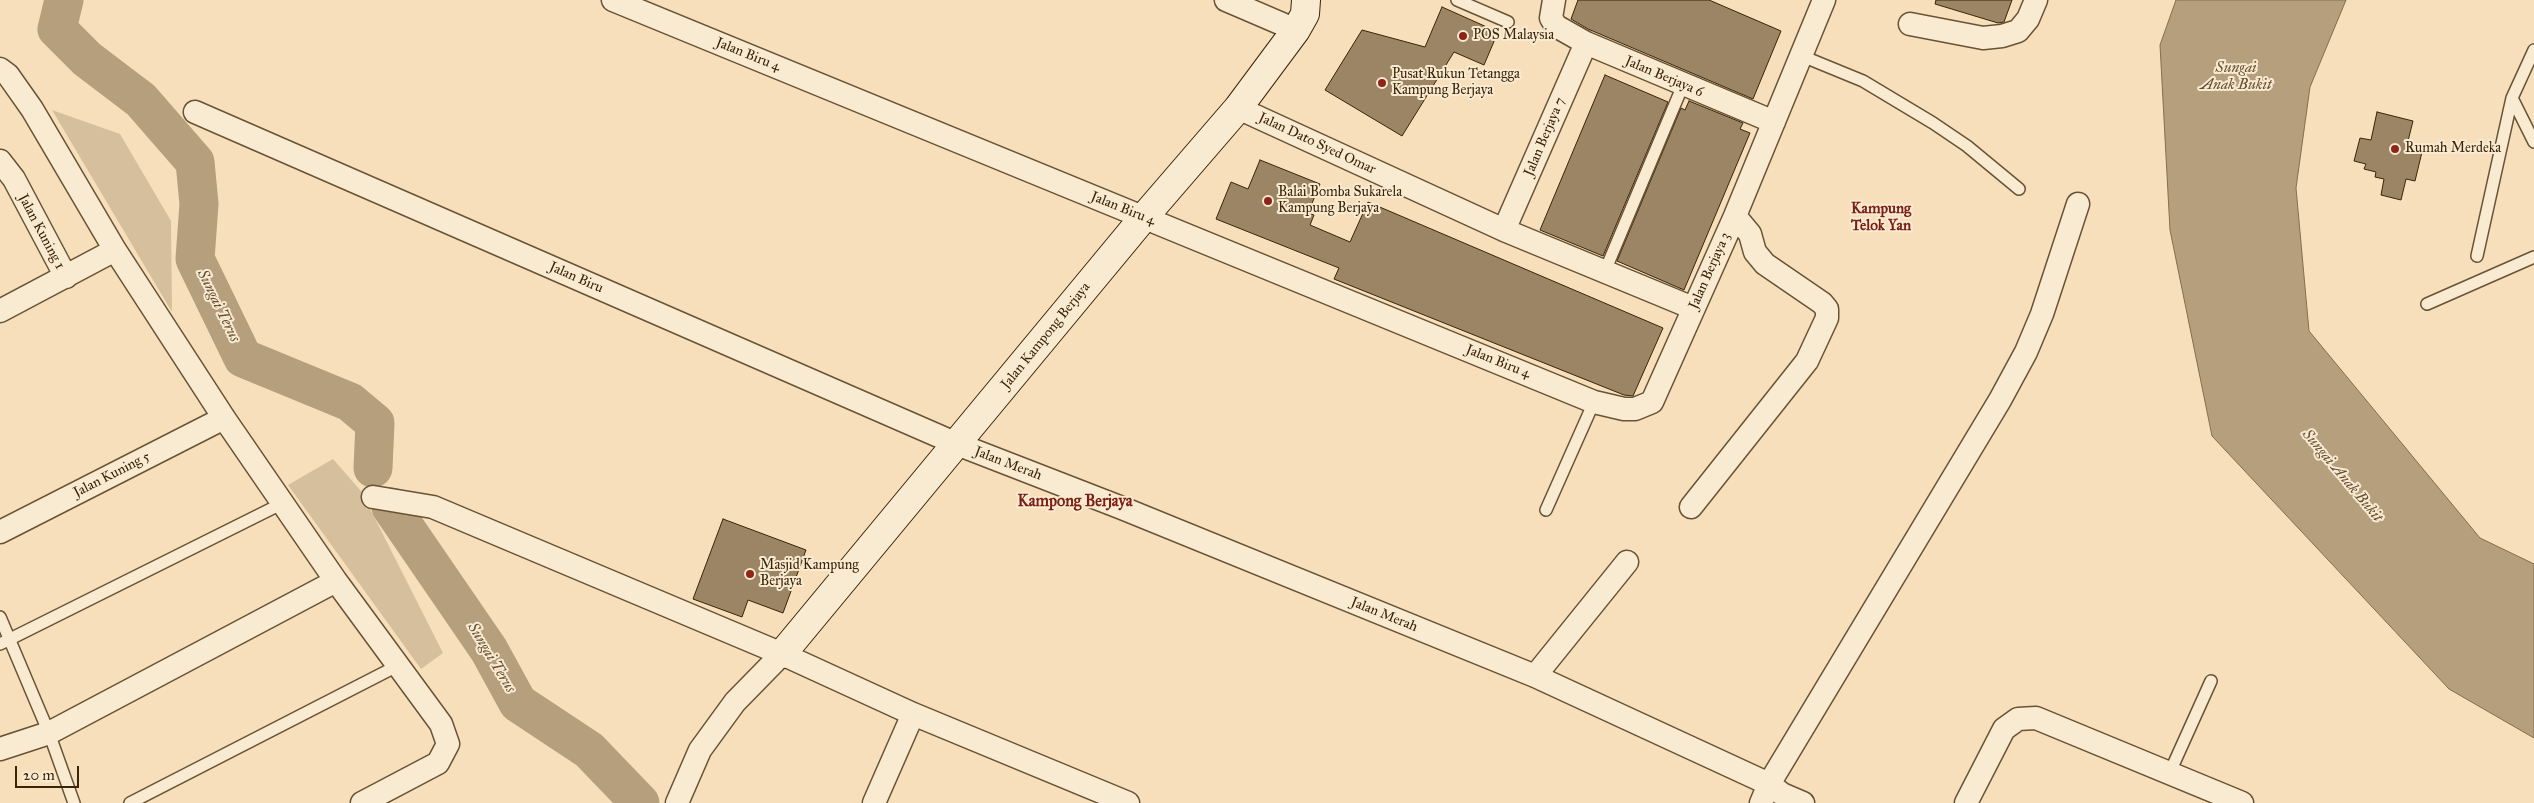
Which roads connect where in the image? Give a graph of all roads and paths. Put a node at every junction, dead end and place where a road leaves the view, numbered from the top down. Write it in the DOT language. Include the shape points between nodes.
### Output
graph roads {
  1 [pos="614,0"];
  2 [pos="1226,0"];
  3 [pos="1457,0"];
  4 [pos="1554,0"];
  5 [pos="1823,0"];
  6 [pos="2036,0"];
  7 [pos="1308,11"];
  8 [pos="1508,22"];
  9 [pos="1910,24"];
  10 [pos="1586,43"];
  11 [pos="2534,50"];
  12 [pos="1802,56"];
  13 [pos="0,69"];
  14 [pos="1683,85"];
  15 [pos="2512,98"];
  16 [pos="1238,108"];
  17 [pos="195,112"];
  18 [pos="1774,122"];
  19 [pos="2534,142"];
  20 [pos="0,161"];
  21 [pos="2019,189"];
  22 [pos="2078,204"];
  23 [pos="1734,216"];
  24 [pos="1144,217"];
  25 [pos="1504,230"];
  26 [pos="115,250"];
  27 [pos="2477,256"];
  28 [pos="2534,257"];
  29 [pos="1605,272"];
  30 [pos="66,278"];
  31 [pos="2427,304"];
  32 [pos="1693,308"];
  33 [pos="0,311"];
  34 [pos="1594,402"];
  35 [pos="1635,409"];
  36 [pos="224,418"];
  37 [pos="957,444"];
  38 [pos="372,497"];
  39 [pos="283,503"];
  40 [pos="1692,507"];
  41 [pos="1546,510"];
  42 [pos="0,532"];
  43 [pos="1627,562"];
  44 [pos="336,581"];
  45 [pos="0,617"];
  46 [pos="5,642"];
  47 [pos="782,654"];
  48 [pos="399,665"];
  49 [pos="1535,676"];
  50 [pos="2211,681"];
  51 [pos="914,714"];
  52 [pos="49,733"];
  53 [pos="0,749"];
  54 [pos="2170,772"];
  55 [pos="1765,794"];
  56 [pos="74,803"];
  57 [pos="130,803"];
  58 [pos="362,803"];
  59 [pos="677,803"];
  60 [pos="874,803"];
  61 [pos="1128,803"];
  62 [pos="1803,803"];
  63 [pos="1966,803"];
  64 [pos="2242,803"];
  1 -- 24 [label="street, Jalan Biru 4"];
  2 -- 7 [label="street"];
  3 -- 8 [label="lane"];
  4 -- 10 [label="street, Jalan Berjaya 6" via="1551,18 1556,26"];
  5 -- 12 [label="street, Jalan Berjaya 3"];
  6 -- 9 [label="street" via="2028,19 2018,31 2002,36 1983,38"];
  7 -- 16 [label="street, Jalan Kampong Berjaya"];
  10 -- 14 [label="street, Jalan Berjaya 6"];
  10 -- 25 [label="street, Jalan Berjaya 7"];
  11 -- 15 [label="lane"];
  12 -- 18 [label="street, Jalan Berjaya 3"];
  12 -- 21 [label="lane" via="1863,82 1933,123"];
  13 -- 26 [label="street" via="32,109"];
  14 -- 18 [label="street, Jalan Berjaya 6"];
  14 -- 29 [label="lane"];
  15 -- 19 [label="lane"];
  15 -- 27 [label="lane"];
  16 -- 24 [label="street, Jalan Kampong Berjaya"];
  16 -- 25 [label="street, Jalan Dato Syed Omar"];
  17 -- 37 [label="street, Jalan Biru"];
  18 -- 23 [label="street, Jalan Berjaya 3"];
  20 -- 30 [label="street, Jalan Kuning 1" via="14,180"];
  22 -- 55 [label="street" via="2026,352"];
  23 -- 32 [label="street, Jalan Berjaya 3"];
  23 -- 40 [label="street" via="1750,234 1755,252 1764,264 1822,303 1827,309 1827,318 1806,361"];
  24 -- 34 [label="street, Jalan Biru 4"];
  24 -- 37 [label="street, Jalan Kampong Berjaya"];
  25 -- 29 [label="street, Jalan Dato Syed Omar"];
  26 -- 30 [label="street"];
  26 -- 36 [label="street"];
  28 -- 31 [label="lane"];
  29 -- 32 [label="street, Jalan Dato Syed Omar"];
  30 -- 33 [label="street"];
  32 -- 35 [label="street, Jalan Berjaya 3" via="1652,402"];
  34 -- 35 [label="street, Jalan Biru 4" via="1614,408"];
  34 -- 41 [label="lane"];
  36 -- 39 [label="street"];
  36 -- 42 [label="street, Jalan Kuning 5"];
  37 -- 47 [label="street, Jalan Kampong Berjaya"];
  37 -- 49 [label="street, Jalan Merah"];
  38 -- 47 [label="street" via="433,507"];
  39 -- 44 [label="street"];
  39 -- 46 [label="lane"];
  43 -- 49 [label="street"];
  44 -- 48 [label="street"];
  44 -- 52 [label="street"];
  45 -- 46 [label="lane"];
  46 -- 52 [label="lane"];
  47 -- 51 [label="street"];
  47 -- 59 [label="street" via="735,702 706,742"];
  48 -- 57 [label="lane"];
  48 -- 58 [label="street" via="441,724 448,744 438,763"];
  49 -- 55 [label="street, Jalan Merah"];
  50 -- 54 [label="lane"];
  51 -- 60 [label="street"];
  51 -- 61 [label="street"];
  52 -- 53 [label="street"];
  52 -- 56 [label="lane"];
  54 -- 63 [label="street" via="2036,718 2018,719 2004,729"];
  54 -- 64 [label="street"];
  55 -- 62 [label="street, Jalan Merah" via="1782,794"];
}
